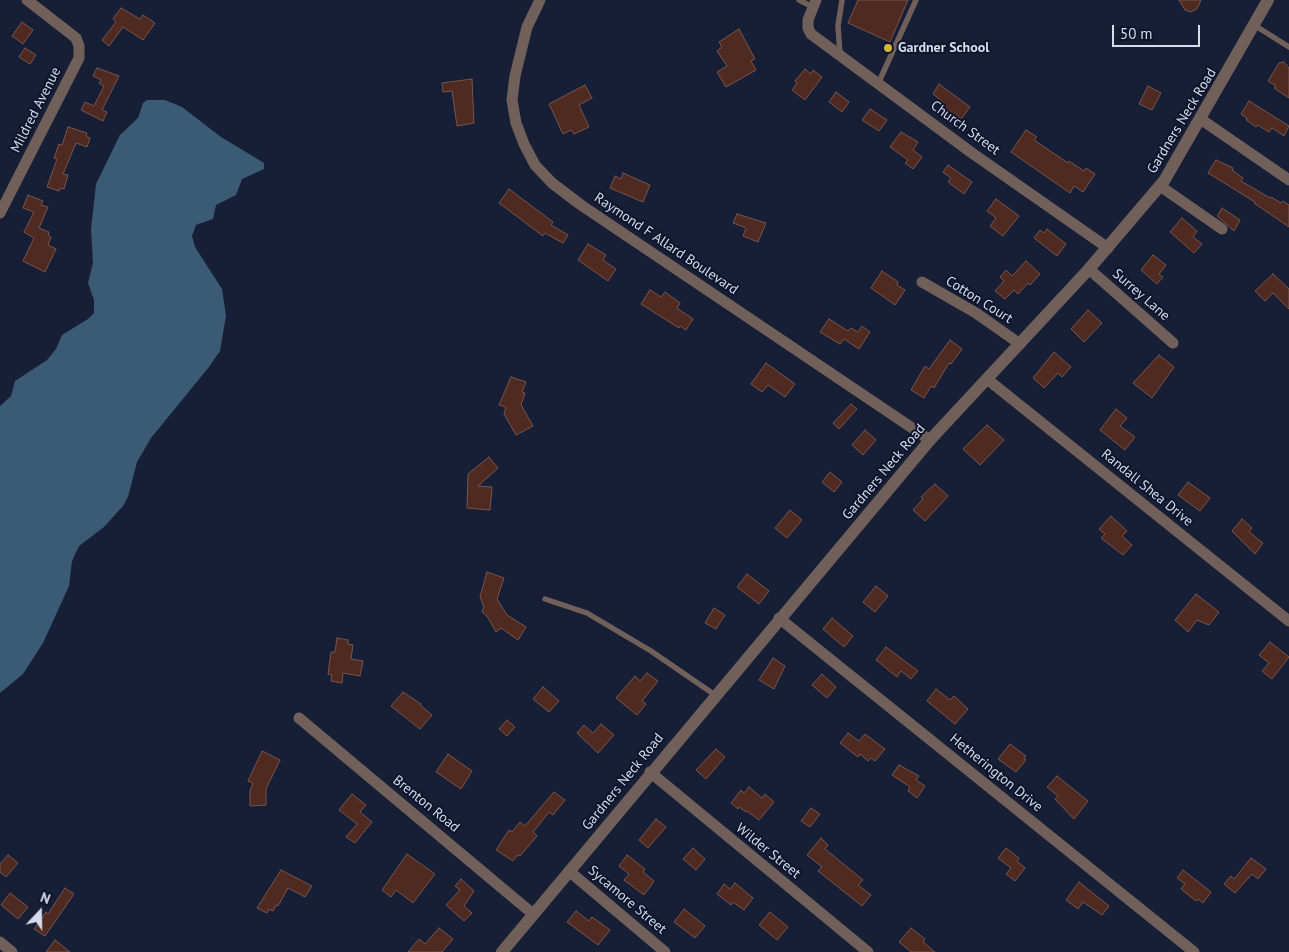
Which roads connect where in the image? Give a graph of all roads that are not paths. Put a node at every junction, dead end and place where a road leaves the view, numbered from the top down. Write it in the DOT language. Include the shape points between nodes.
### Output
graph roads {
  1 [pos="27,0"];
  2 [pos="540,0"];
  3 [pos="799,0"];
  4 [pos="842,0"];
  5 [pos="916,0"];
  6 [pos="1268,0"];
  7 [pos="814,4"];
  8 [pos="1254,25"];
  9 [pos="1289,47"];
  10 [pos="840,57"];
  11 [pos="878,84"];
  12 [pos="1202,120"];
  13 [pos="1289,180"];
  14 [pos="1160,186"];
  15 [pos="0,213"];
  16 [pos="1222,229"];
  17 [pos="1108,248"];
  18 [pos="1089,269"];
  19 [pos="922,282"];
  20 [pos="1173,343"];
  21 [pos="1020,344"];
  22 [pos="987,379"];
  23 [pos="930,440"];
  24 [pos="545,599"];
  25 [pos="779,618"];
  26 [pos="1289,621"];
  27 [pos="715,695"];
  28 [pos="299,718"];
  29 [pos="650,772"];
  30 [pos="569,871"];
  31 [pos="533,914"];
  32 [pos="0,942"];
  33 [pos="12,952"];
  34 [pos="502,952"];
  35 [pos="665,952"];
  36 [pos="868,952"];
  37 [pos="1194,952"];
  1 -- 15 [label="street, Mildred Avenue" via="76,38 79,58"];
  2 -- 23 [label="street, Raymond F Allard Boulevard" via="527,27 512,100 516,123 535,165 581,206"];
  3 -- 7 [label="lane"];
  4 -- 10 [label="lane" via="838,26"];
  5 -- 11 [label="lane"];
  6 -- 8 [label="street, Gardners Neck Road"];
  7 -- 10 [label="street, Church Street" via="808,28"];
  8 -- 9 [label="lane"];
  8 -- 12 [label="street, Gardners Neck Road"];
  10 -- 11 [label="street, Church Street"];
  11 -- 17 [label="street, Church Street"];
  12 -- 13 [label="street"];
  12 -- 14 [label="street, Gardners Neck Road"];
  14 -- 16 [label="street"];
  14 -- 17 [label="street, Gardners Neck Road"];
  17 -- 18 [label="street, Gardners Neck Road"];
  18 -- 20 [label="street, Surrey Lane"];
  18 -- 21 [label="street, Gardners Neck Road"];
  19 -- 21 [label="street, Cotton Court" via="976,312"];
  21 -- 22 [label="street, Gardners Neck Road"];
  22 -- 23 [label="street, Gardners Neck Road"];
  22 -- 26 [label="street, Randall Shea Drive"];
  23 -- 25 [label="street, Gardners Neck Road"];
  24 -- 27 [label="lane" via="587,613"];
  25 -- 27 [label="street, Gardners Neck Road"];
  25 -- 37 [label="street, Hetherington Drive"];
  27 -- 29 [label="street, Gardners Neck Road"];
  28 -- 31 [label="street, Brenton Road"];
  29 -- 30 [label="street, Gardners Neck Road"];
  29 -- 36 [label="street, Wilder Street"];
  30 -- 31 [label="street, Gardners Neck Road"];
  30 -- 35 [label="street, Sycamore Street"];
  31 -- 34 [label="street, Gardners Neck Road"];
  32 -- 33 [label="street"];
}
